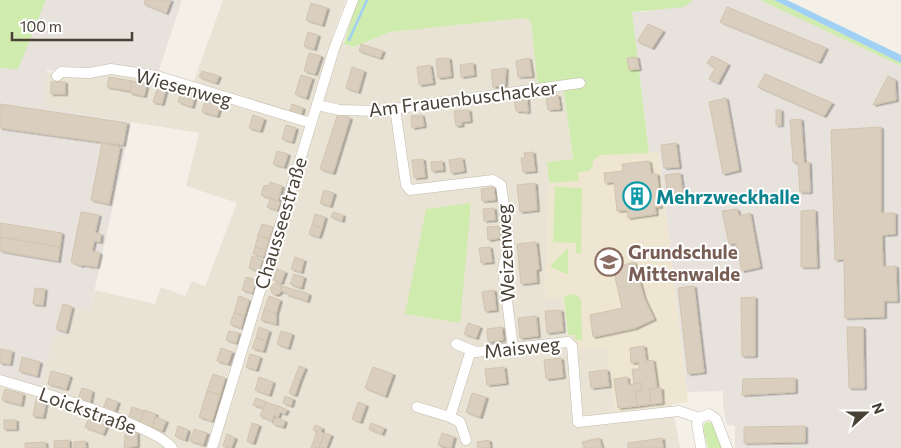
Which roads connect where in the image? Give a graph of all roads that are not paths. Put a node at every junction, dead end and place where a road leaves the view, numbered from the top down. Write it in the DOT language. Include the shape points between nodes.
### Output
graph roads {
  1 [pos="353,0"];
  2 [pos="57,76"];
  3 [pos="580,83"];
  4 [pos="317,105"];
  5 [pos="395,108"];
  6 [pos="311,124"];
  7 [pos="456,344"];
  8 [pos="513,348"];
  9 [pos="471,350"];
  10 [pos="0,380"];
  11 [pos="417,407"];
  12 [pos="450,417"];
  13 [pos="699,418"];
  14 [pos="466,440"];
  15 [pos="172,448"];
  16 [pos="212,448"];
  17 [pos="701,448"];
  18 [pos="727,448"];
  1 -- 4 [label="street, Chausseestraße"];
  2 -- 6 [label="street, Wiesenweg" via="61,72 89,73 111,69 156,76"];
  3 -- 5 [label="street, Am Frauenbuschacker"];
  4 -- 5 [label="street, Am Frauenbuschacker" via="362,111"];
  4 -- 6 [label="street, Chausseestraße"];
  5 -- 8 [label="street, Weizenweg" via="406,185 410,190 494,180 501,185 509,243 503,269"];
  6 -- 16 [label="street, Chausseestraße"];
  7 -- 9 [label="street, Maisweg"];
  8 -- 9 [label="street, Maisweg"];
  8 -- 13 [label="street, Maisweg" via="568,342 572,346 578,422 679,411"];
  9 -- 12 [label="street"];
  10 -- 15 [label="street, Loickstraße" via="141,429 168,442"];
  11 -- 12 [label="street"];
  12 -- 14 [label="street" via="465,429"];
  13 -- 17 [label="street"];
  13 -- 18 [label="street" via="709,414 716,419"];
}
